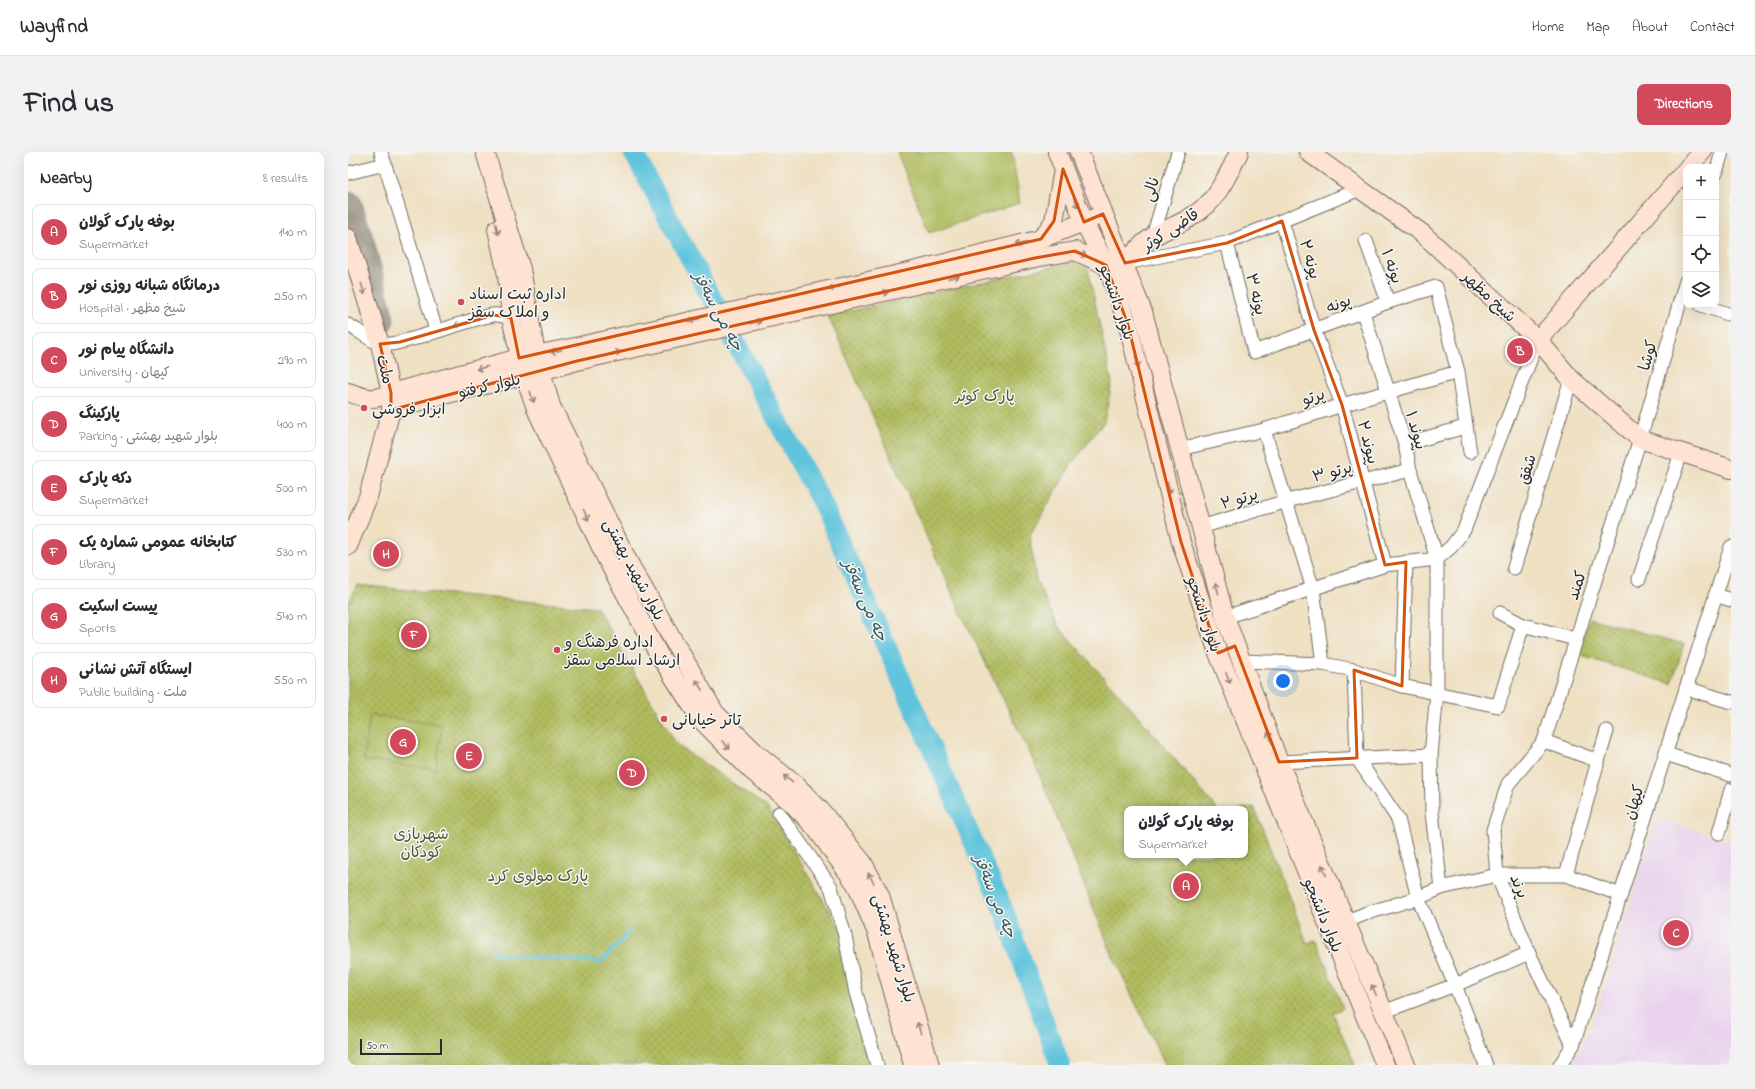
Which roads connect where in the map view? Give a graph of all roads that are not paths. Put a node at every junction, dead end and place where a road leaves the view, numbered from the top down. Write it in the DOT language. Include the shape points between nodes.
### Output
graph roads {
  1 [pos="473,152"];
  2 [pos="485,152"];
  3 [pos="1057,152"];
  4 [pos="1079,152"];
  5 [pos="1178,152"];
  6 [pos="1239,152"];
  7 [pos="1308,152"];
  8 [pos="1702,152"];
  9 [pos="1722,152"];
  10 [pos="383,158"];
  11 [pos="1691,164"];
  12 [pos="1719,164"];
  13 [pos="1063,169"];
  14 [pos="348,173"];
  15 [pos="1683,173"];
  16 [pos="1360,189"];
  17 [pos="1103,214"];
  18 [pos="1282,221"];
  19 [pos="1084,222"];
  20 [pos="1153,236"];
  21 [pos="348,238"];
  22 [pos="1041,239"];
  23 [pos="1366,241"];
  24 [pos="1227,243"];
  25 [pos="1125,263"];
  26 [pos="1106,265"];
  27 [pos="915,278"];
  28 [pos="1388,302"];
  29 [pos="1683,302"];
  30 [pos="1710,308"];
  31 [pos="1363,312"];
  32 [pos="1731,315"];
  33 [pos="511,318"];
  34 [pos="348,325"];
  35 [pos="436,330"];
  36 [pos="1314,330"];
  37 [pos="1538,340"];
  38 [pos="380,344"];
  39 [pos="1254,352"];
  40 [pos="576,354"];
  41 [pos="527,356"];
  42 [pos="1458,372"];
  43 [pos="533,374"];
  44 [pos="1571,379"];
  45 [pos="348,392"];
  46 [pos="1389,393"];
  47 [pos="391,401"];
  48 [pos="1342,405"];
  49 [pos="1466,427"];
  50 [pos="1264,430"];
  51 [pos="1640,439"];
  52 [pos="1405,444"];
  53 [pos="1179,448"];
  54 [pos="1470,452"];
  55 [pos="1681,453"];
  56 [pos="1731,469"];
  57 [pos="1410,470"];
  58 [pos="1361,481"];
  59 [pos="1286,501"];
  60 [pos="1201,527"];
  61 [pos="348,546"];
  62 [pos="1731,547"];
  63 [pos="1437,559"];
  64 [pos="1406,562"];
  65 [pos="1385,565"];
  66 [pos="1514,568"];
  67 [pos="1639,579"];
  68 [pos="1313,589"];
  69 [pos="1715,595"];
  70 [pos="1731,600"];
  71 [pos="1500,613"];
  72 [pos="1225,617"];
  73 [pos="1523,625"];
  74 [pos="1575,639"];
  75 [pos="1218,653"];
  76 [pos="1238,653"];
  77 [pos="1323,664"];
  78 [pos="1354,670"];
  79 [pos="1402,686"];
  80 [pos="1686,688"];
  81 [pos="1437,693"];
  82 [pos="1731,702"];
  83 [pos="1607,731"];
  84 [pos="1544,741"];
  85 [pos="1666,754"];
  86 [pos="1431,755"];
  87 [pos="1357,758"];
  88 [pos="1598,761"];
  89 [pos="1280,762"];
  90 [pos="1731,775"];
  91 [pos="1731,790"];
  92 [pos="779,813"];
  93 [pos="1719,833"];
  94 [pos="1497,875"];
  95 [pos="1566,875"];
  96 [pos="1441,888"];
  97 [pos="1621,895"];
  98 [pos="1418,898"];
  99 [pos="1345,922"];
  100 [pos="1529,954"];
  101 [pos="1456,985"];
  102 [pos="1383,1012"];
  103 [pos="1573,1045"];
  104 [pos="877,1065"];
  105 [pos="913,1065"];
  106 [pos="930,1065"];
  107 [pos="1385,1065"];
  108 [pos="1406,1065"];
  109 [pos="1486,1065"];
  110 [pos="1560,1065"];
  1 -- 33 [label="main road, بلوار شهید بهشتی, one-way" via="503,251"];
  2 -- 41 [label="main road, بلوار شهید بهشتی" via="521,269"];
  3 -- 13 [label="main road, بلوار دانشجو"];
  4 -- 17 [label="main road, بلوار دانشجو"];
  5 -- 20 [label="street, نالی"];
  6 -- 20 [label="main road, قاضی کوثر" via="1208,204 1182,223"];
  7 -- 16 [label="main road, شیخ مظهر"];
  8 -- 11 [label="main road"];
  9 -- 12 [label="street"];
  10 -- 14 [label="street"];
  10 -- 35 [label="street"];
  13 -- 19 [label="main road, بلوار دانشجو, one-way"];
  13 -- 22 [label="main road" via="1054,221"];
  15 -- 37 [label="main road"];
  16 -- 18 [label="street"];
  16 -- 37 [label="main road, شیخ مظهر" via="1423,234"];
  17 -- 19 [label="main road"];
  17 -- 25 [label="main road, بلوار دانشجو"];
  18 -- 24 [label="street"];
  18 -- 36 [label="street, پونه ۲"];
  19 -- 22 [label="main road"];
  19 -- 26 [label="main road, بلوار دانشجو"];
  20 -- 25 [label="main road, قاضی کوثر"];
  21 -- 38 [label="main road, ملت, one-way"];
  22 -- 27 [label="main road, one-way"];
  23 -- 28 [label="street, پونه ۱"];
  24 -- 25 [label="street"];
  24 -- 39 [label="street, پونه ۳"];
  25 -- 53 [label="main road, بلوار دانشجو" via="1143,312"];
  27 -- 26 [label="main road, one-way" via="1075,251"];
  26 -- 75 [label="main road, بلوار دانشجو, one-way" via="1128,325 1181,542"];
  27 -- 40 [label="main road"];
  28 -- 31 [label="street, پونه"];
  28 -- 42 [label="street, پونه" via="1436,288"];
  29 -- 51 [label="street, کوشا"];
  30 -- 32 [label="street"];
  31 -- 36 [label="street, پونه"];
  31 -- 46 [label="street, پیوند ۱"];
  33 -- 35 [label="street, one-way" via="494,315"];
  33 -- 41 [label="main road, بلوار شهید بهشتی"];
  34 -- 38 [label="street"];
  35 -- 38 [label="street" via="400,342"];
  36 -- 39 [label="street, پونه"];
  36 -- 48 [label="street, پیوند ۲"];
  37 -- 44 [label="main road, شیخ مظهر"];
  37 -- 63 [label="street" via="1464,530 1451,547"];
  38 -- 47 [label="main road, ملت"];
  40 -- 41 [label="main road, one-way"];
  40 -- 43 [label="main road, بلوار کرفتو"];
  41 -- 43 [label="main road, بلوار شهید بهشتی"];
  41 -- 47 [label="main road, one-way"];
  42 -- 46 [label="street, پرتو"];
  42 -- 49 [label="street"];
  43 -- 47 [label="main road, بلوار کرفتو" via="416,401"];
  43 -- 105 [label="main road, بلوار شهید بهشتی, one-way" via="537,411 606,558 658,653 701,720 752,771 791,802 815,827 856,884 877,933"];
  106 -- 43 [label="main road, بلوار شهید بهشتی, one-way" via="880,895 863,863 797,786 756,753 715,713 630,565 552,406"];
  44 -- 51 [label="main road, شیخ مظهر"];
  44 -- 66 [label="street, شفق"];
  45 -- 47 [label="main road" via="365,398"];
  46 -- 48 [label="street, پرتو"];
  46 -- 52 [label="street, پیوند ۱"];
  47 -- 61 [label="main road, ملت" via="368,497"];
  48 -- 50 [label="street, پرتو"];
  48 -- 58 [label="street, پیوند ۲"];
  49 -- 52 [label="street"];
  49 -- 54 [label="street"];
  50 -- 53 [label="street, پرتو"];
  50 -- 59 [label="street"];
  51 -- 55 [label="main road, شیخ مظهر"];
  51 -- 74 [label="street, کمند"];
  52 -- 57 [label="street, پیوند ۱"];
  53 -- 60 [label="main road, بلوار دانشجو"];
  55 -- 56 [label="main road, شیخ مظهر"];
  55 -- 67 [label="street"];
  57 -- 58 [label="street, پرتو ۳"];
  57 -- 63 [label="street, پیوند ۱"];
  58 -- 59 [label="street, پرتو ۳"];
  58 -- 65 [label="street, پیوند ۲"];
  59 -- 60 [label="street, پرتو ۲"];
  59 -- 68 [label="street"];
  72 -- 60 [label="main road, بلوار دانشجو, one-way"];
  62 -- 69 [label="street, کیهان"];
  63 -- 64 [label="street"];
  63 -- 81 [label="street, پیوند ۱"];
  64 -- 65 [label="street"];
  64 -- 79 [label="street"];
  65 -- 68 [label="street"];
  68 -- 72 [label="street"];
  68 -- 77 [label="street"];
  69 -- 70 [label="street"];
  69 -- 80 [label="street, کیهان"];
  71 -- 73 [label="street"];
  72 -- 76 [label="main road, بلوار دانشجو"];
  73 -- 74 [label="street"];
  73 -- 81 [label="street" via="1498,706"];
  74 -- 84 [label="street, کمند"];
  75 -- 76 [label="main road"];
  75 -- 107 [label="main road, بلوار دانشجو, one-way"];
  76 -- 77 [label="street"];
  89 -- 76 [label="main road, بلوار دانشجو, one-way"];
  77 -- 78 [label="street"];
  78 -- 79 [label="street"];
  78 -- 87 [label="street"];
  79 -- 81 [label="street"];
  80 -- 82 [label="street"];
  80 -- 85 [label="street, کیهان"];
  81 -- 86 [label="street, پیوند ۱"];
  83 -- 88 [label="street"];
  84 -- 88 [label="street"];
  84 -- 94 [label="street, پرند" via="1508,784 1493,830"];
  85 -- 90 [label="street"];
  85 -- 97 [label="street, کیهان"];
  86 -- 87 [label="street"];
  86 -- 96 [label="street, پیوند ۱" via="1432,814"];
  87 -- 89 [label="street"];
  87 -- 98 [label="street" via="1398,819"];
  88 -- 95 [label="street"];
  99 -- 89 [label="main road, بلوار دانشجو, one-way"];
  91 -- 93 [label="street"];
  92 -- 104 [label="street" via="831,887 845,936 856,993"];
  94 -- 95 [label="street"];
  94 -- 96 [label="street"];
  94 -- 100 [label="street, پرند"];
  95 -- 97 [label="street"];
  96 -- 98 [label="street"];
  97 -- 103 [label="street, کیهان"];
  98 -- 99 [label="street"];
  98 -- 101 [label="street"];
  102 -- 99 [label="main road, بلوار دانشجو, one-way"];
  100 -- 101 [label="street"];
  100 -- 103 [label="street, پرند"];
  101 -- 102 [label="street"];
  101 -- 109 [label="street"];
  102 -- 108 [label="main road, بلوار دانشجو"];
  103 -- 110 [label="street, کیهان"];
}
